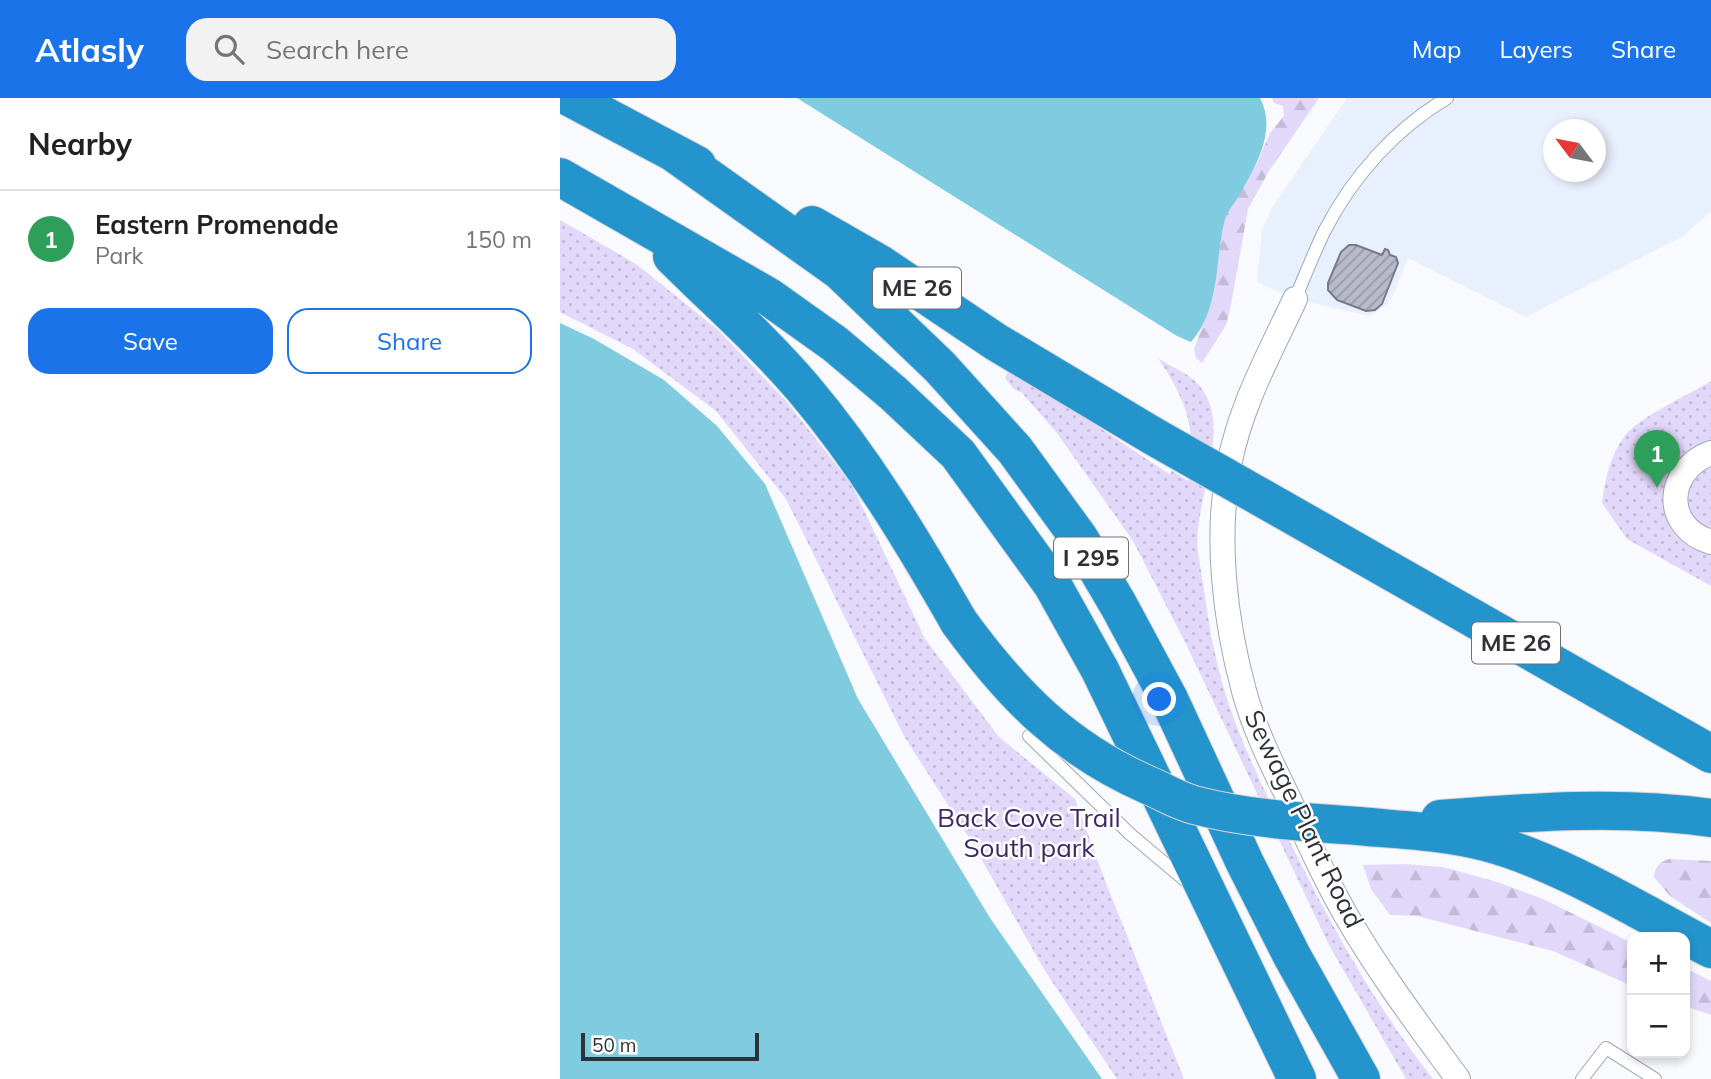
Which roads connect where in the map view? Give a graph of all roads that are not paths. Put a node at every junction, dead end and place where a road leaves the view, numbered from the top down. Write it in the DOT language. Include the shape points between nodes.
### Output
graph roads {
  1 [pos="570,98"];
  2 [pos="1447,98"];
  3 [pos="674,153"];
  4 [pos="560,177"];
  5 [pos="636,220"];
  6 [pos="1295,299"];
  7 [pos="1711,453"];
  8 [pos="1711,542"];
  9 [pos="1029,736"];
  10 [pos="1711,754"];
  11 [pos="1711,818"];
  12 [pos="1358,825"];
  13 [pos="1211,902"];
  14 [pos="1711,949"];
  15 [pos="1297,1079"];
  16 [pos="1362,1079"];
  17 [pos="1458,1079"];
  18 [pos="1582,1079"];
  19 [pos="1655,1079"];
  1 -- 3 [label="highway, I 295"];
  2 -- 6 [label="lane, Sewage Plant Road" via="1418,116 1368,164 1325,230"];
  3 -- 10 [label="highway, ME 26, bridge" via="880,264 996,342 1153,436"];
  3 -- 16 [label="highway, I 295" via="840,271 940,367 1015,450 1079,538 1119,606 1169,699 1286,944"];
  4 -- 5 [label="highway, I 295"];
  5 -- 12 [label="highway, bridge" via="763,344 837,429 993,668 1076,746 1124,775 1192,805 1271,820"];
  5 -- 13 [label="highway, I 295" via="769,297 835,344 958,454 1052,584 1094,659"];
  6 -- 17 [label="street, Sewage Plant Road" via="1245,405 1229,464 1224,563 1239,671 1267,752 1321,869 1348,919"];
  7 -- 8 [label="street" via="1687,466 1675,499 1684,524 1696,537"];
  9 -- 13 [label="lane" via="1130,834"];
  11 -- 12 [label="highway" via="1597,810"];
  12 -- 14 [label="highway" via="1483,841 1518,852"];
  13 -- 15 [label="highway, I 295"];
  18 -- 19 [label="lane" via="1606,1048"];
}
